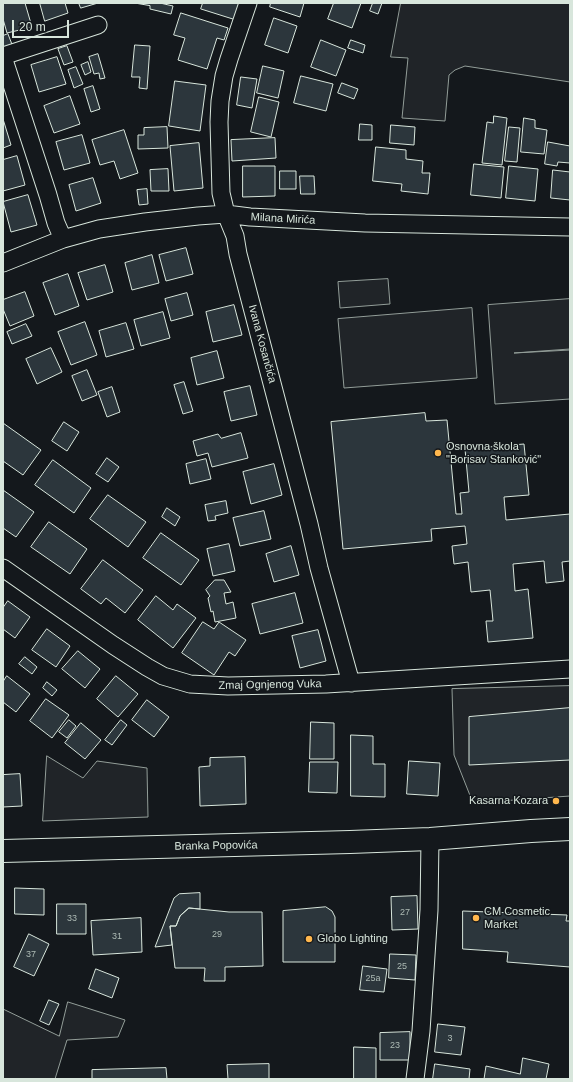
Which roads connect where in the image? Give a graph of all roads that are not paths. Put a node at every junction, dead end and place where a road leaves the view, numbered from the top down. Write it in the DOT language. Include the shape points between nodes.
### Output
graph roads {
  1 [pos="248,3"];
  2 [pos="98,25"];
  3 [pos="3,56"];
  4 [pos="226,214"];
  5 [pos="570,227"];
  6 [pos="63,239"];
  7 [pos="3,264"];
  8 [pos="3,568"];
  9 [pos="570,668"];
  10 [pos="350,683"];
  11 [pos="570,829"];
  12 [pos="430,839"];
  13 [pos="3,851"];
  14 [pos="415,1079"];
  1 -- 4 [label="street, Ivana Kosančića" via="227,65 220,101 221,193"];
  2 -- 3 [label="street"];
  3 -- 6 [label="street"];
  4 -- 5 [label="street, Milana Mirića" via="365,223"];
  4 -- 6 [label="street, Milana Mirića" via="145,222"];
  4 -- 10 [label="street, Ivana Kosančića" via="235,236"];
  6 -- 7 [label="street, Milana Mirića"];
  8 -- 10 [label="street, Zmaj Ognjenog Vuka" via="121,651 162,676 177,681 228,686"];
  9 -- 10 [label="street, Zmaj Ognjenog Vuka"];
  11 -- 12 [label="main road, Branka Popovića"];
  12 -- 13 [label="main road, Branka Popovića"];
  12 -- 14 [label="street" via="429,910 421,1031"];
}
